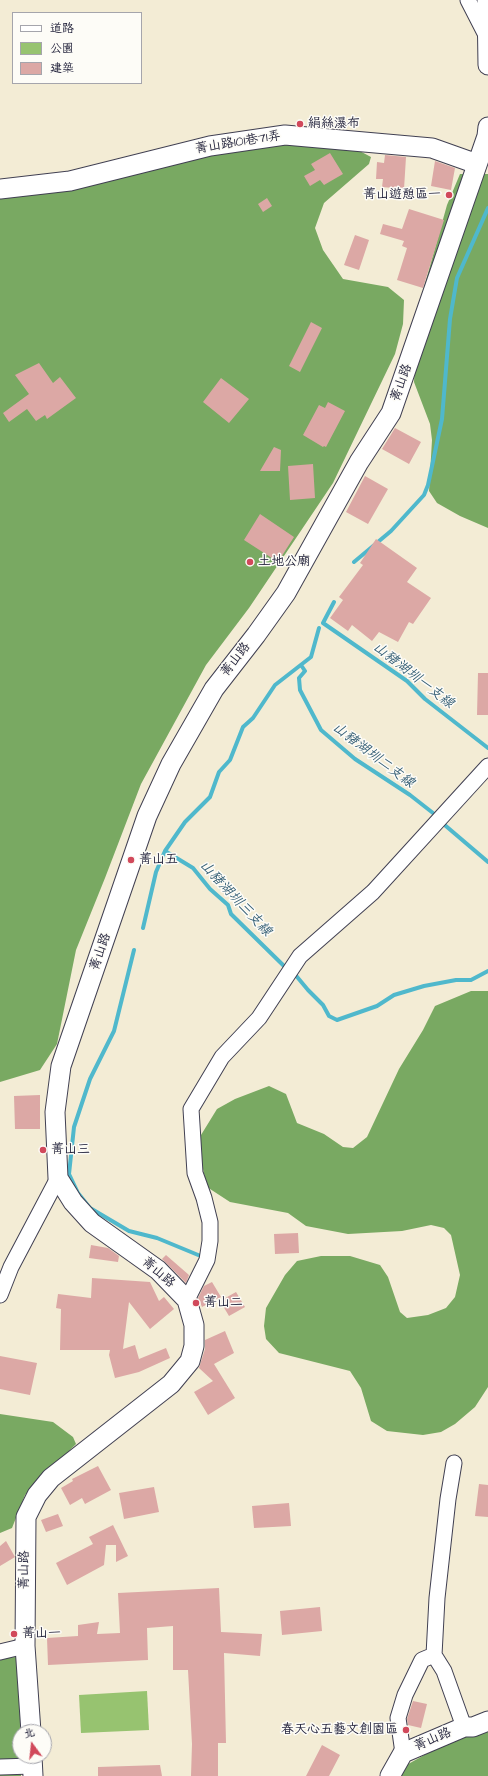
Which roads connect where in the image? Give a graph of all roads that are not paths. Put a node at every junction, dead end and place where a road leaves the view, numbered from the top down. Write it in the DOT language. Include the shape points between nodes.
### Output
graph roads {
  1 [pos="468,0"];
  2 [pos="487,0"];
  3 [pos="487,37"];
  4 [pos="488,65"];
  5 [pos="488,127"];
  6 [pos="477,164"];
  7 [pos="0,189"];
  8 [pos="488,766"];
  9 [pos="58,1178"];
  10 [pos="5,1265"];
  11 [pos="1,1296"];
  12 [pos="187,1300"];
  13 [pos="454,1463"];
  14 [pos="25,1646"];
  15 [pos="0,1652"];
  16 [pos="434,1656"];
  17 [pos="488,1721"];
  18 [pos="30,1724"];
  19 [pos="464,1727"];
  20 [pos="403,1753"];
  21 [pos="33,1766"];
  22 [pos="0,1768"];
  23 [pos="390,1776"];
  1 -- 3 [label="street"];
  2 -- 3 [label="street"];
  3 -- 4 [label="street"];
  5 -- 6 [label="street, 菁山路"];
  6 -- 7 [label="street, 菁山路101巷71弄" via="432,148 285,135 210,146 70,181"];
  6 -- 9 [label="street, 菁山路" via="391,413 359,462 286,593 214,689 171,764 147,816 61,1066 55,1112"];
  8 -- 12 [label="street" via="374,892 300,956 259,1018 222,1057 191,1109 195,1173 210,1222 210,1241 206,1260"];
  9 -- 10 [label="street"];
  9 -- 12 [label="street, 菁山路" via="73,1202 92,1223 158,1270"];
  10 -- 11 [label="street"];
  12 -- 14 [label="street, 菁山路" via="194,1326 194,1346 190,1361 171,1384 51,1478 26,1516"];
  13 -- 16 [label="street" via="437,1598"];
  14 -- 15 [label="street"];
  14 -- 18 [label="street, 菁山路"];
  16 -- 19 [label="street" via="444,1671"];
  16 -- 20 [label="street" via="422,1660 405,1695 398,1718"];
  17 -- 19 [label="street, 菁山路" via="473,1727"];
  19 -- 20 [label="street, 菁山路"];
  20 -- 23 [label="street, 菁山路"];
  21 -- 22 [label="street"];
}
